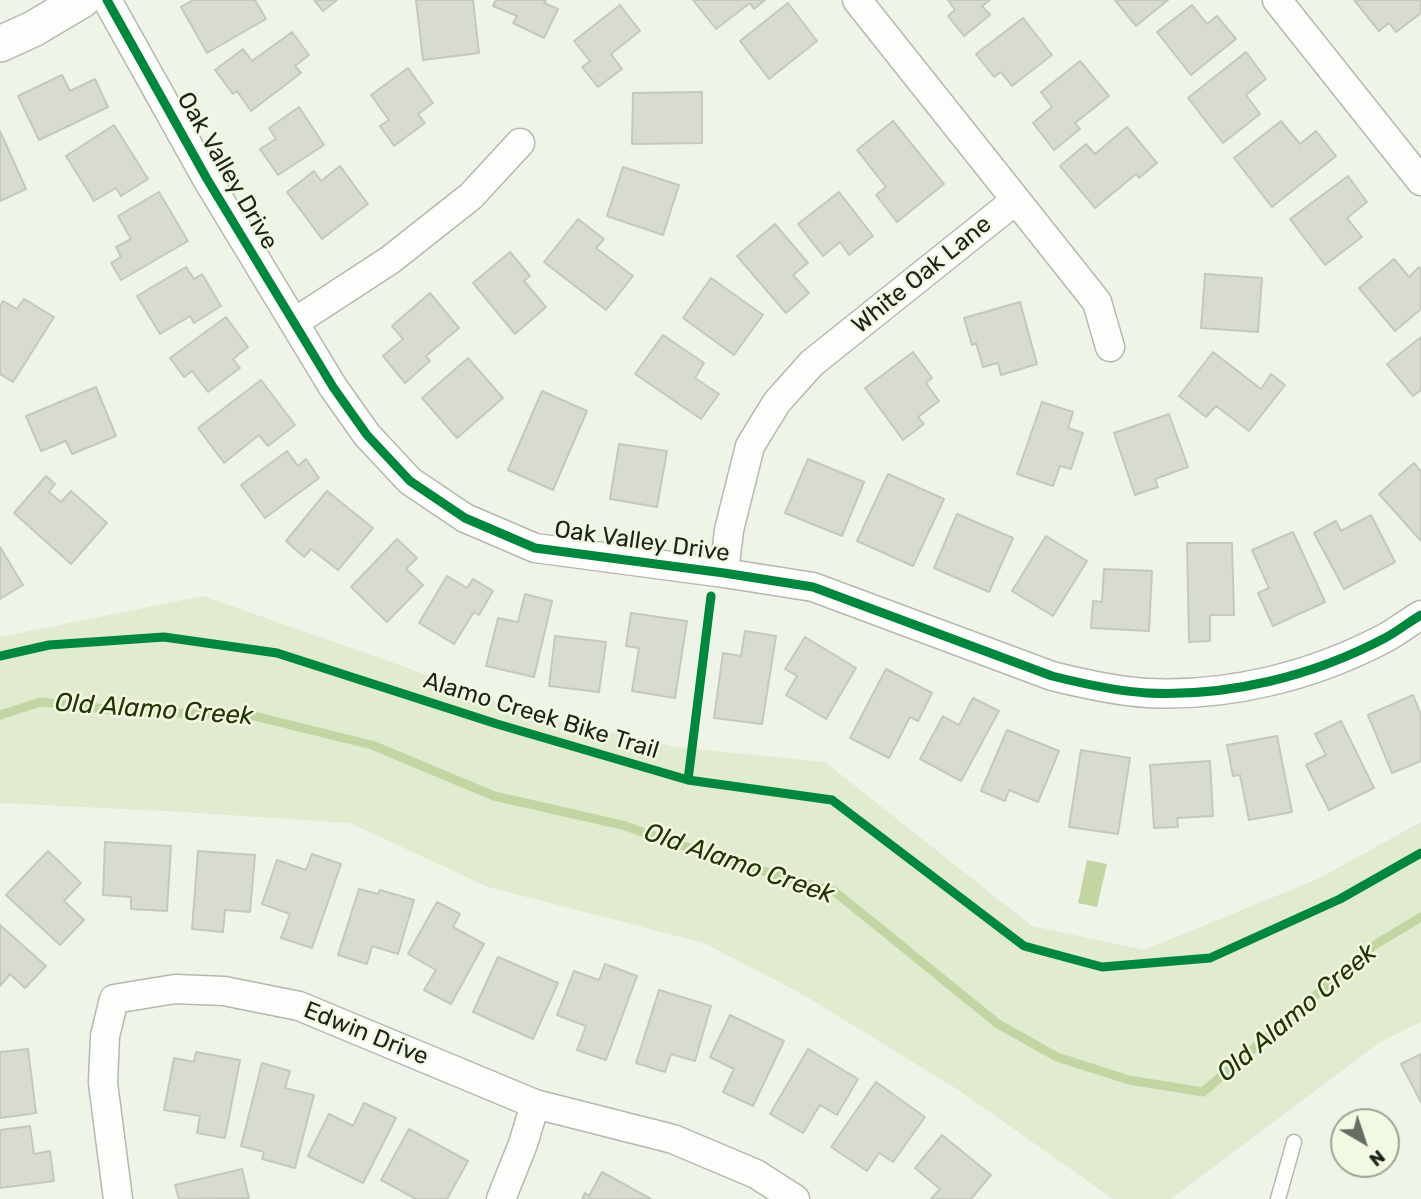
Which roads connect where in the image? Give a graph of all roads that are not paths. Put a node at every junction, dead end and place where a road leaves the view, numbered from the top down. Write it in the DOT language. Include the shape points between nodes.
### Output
graph roads {
  1 [pos="82,0"];
  2 [pos="107,0"];
  3 [pos="858,0"];
  4 [pos="1276,0"];
  5 [pos="0,44"];
  6 [pos="520,143"];
  7 [pos="1421,180"];
  8 [pos="1016,200"];
  9 [pos="295,322"];
  10 [pos="1110,347"];
  11 [pos="724,573"];
  12 [pos="1421,615"];
  13 [pos="535,1104"];
  14 [pos="1294,1142"];
  15 [pos="118,1199"];
  16 [pos="501,1199"];
  17 [pos="795,1199"];
  18 [pos="1278,1199"];
  1 -- 5 [label="street"];
  2 -- 9 [label="street, Oak Valley Drive" via="207,179"];
  3 -- 8 [label="street, White Oak Lane"];
  4 -- 7 [label="street"];
  6 -- 9 [label="street" via="471,196 411,244"];
  8 -- 10 [label="street" via="1097,302"];
  8 -- 11 [label="street, White Oak Lane" via="812,363 777,402 750,446 729,530"];
  9 -- 11 [label="street, Oak Valley Drive" via="367,435 410,481 465,518 535,548"];
  11 -- 12 [label="street, Oak Valley Drive" via="813,587 1052,676 1148,693 1252,685 1320,667 1386,637"];
  13 -- 15 [label="street, Edwin Drive" via="299,1006 224,991 174,989 114,999 103,1083"];
  13 -- 16 [label="street"];
  13 -- 17 [label="street, Edwin Drive" via="673,1139 755,1174"];
  14 -- 18 [label="lane"];
}
